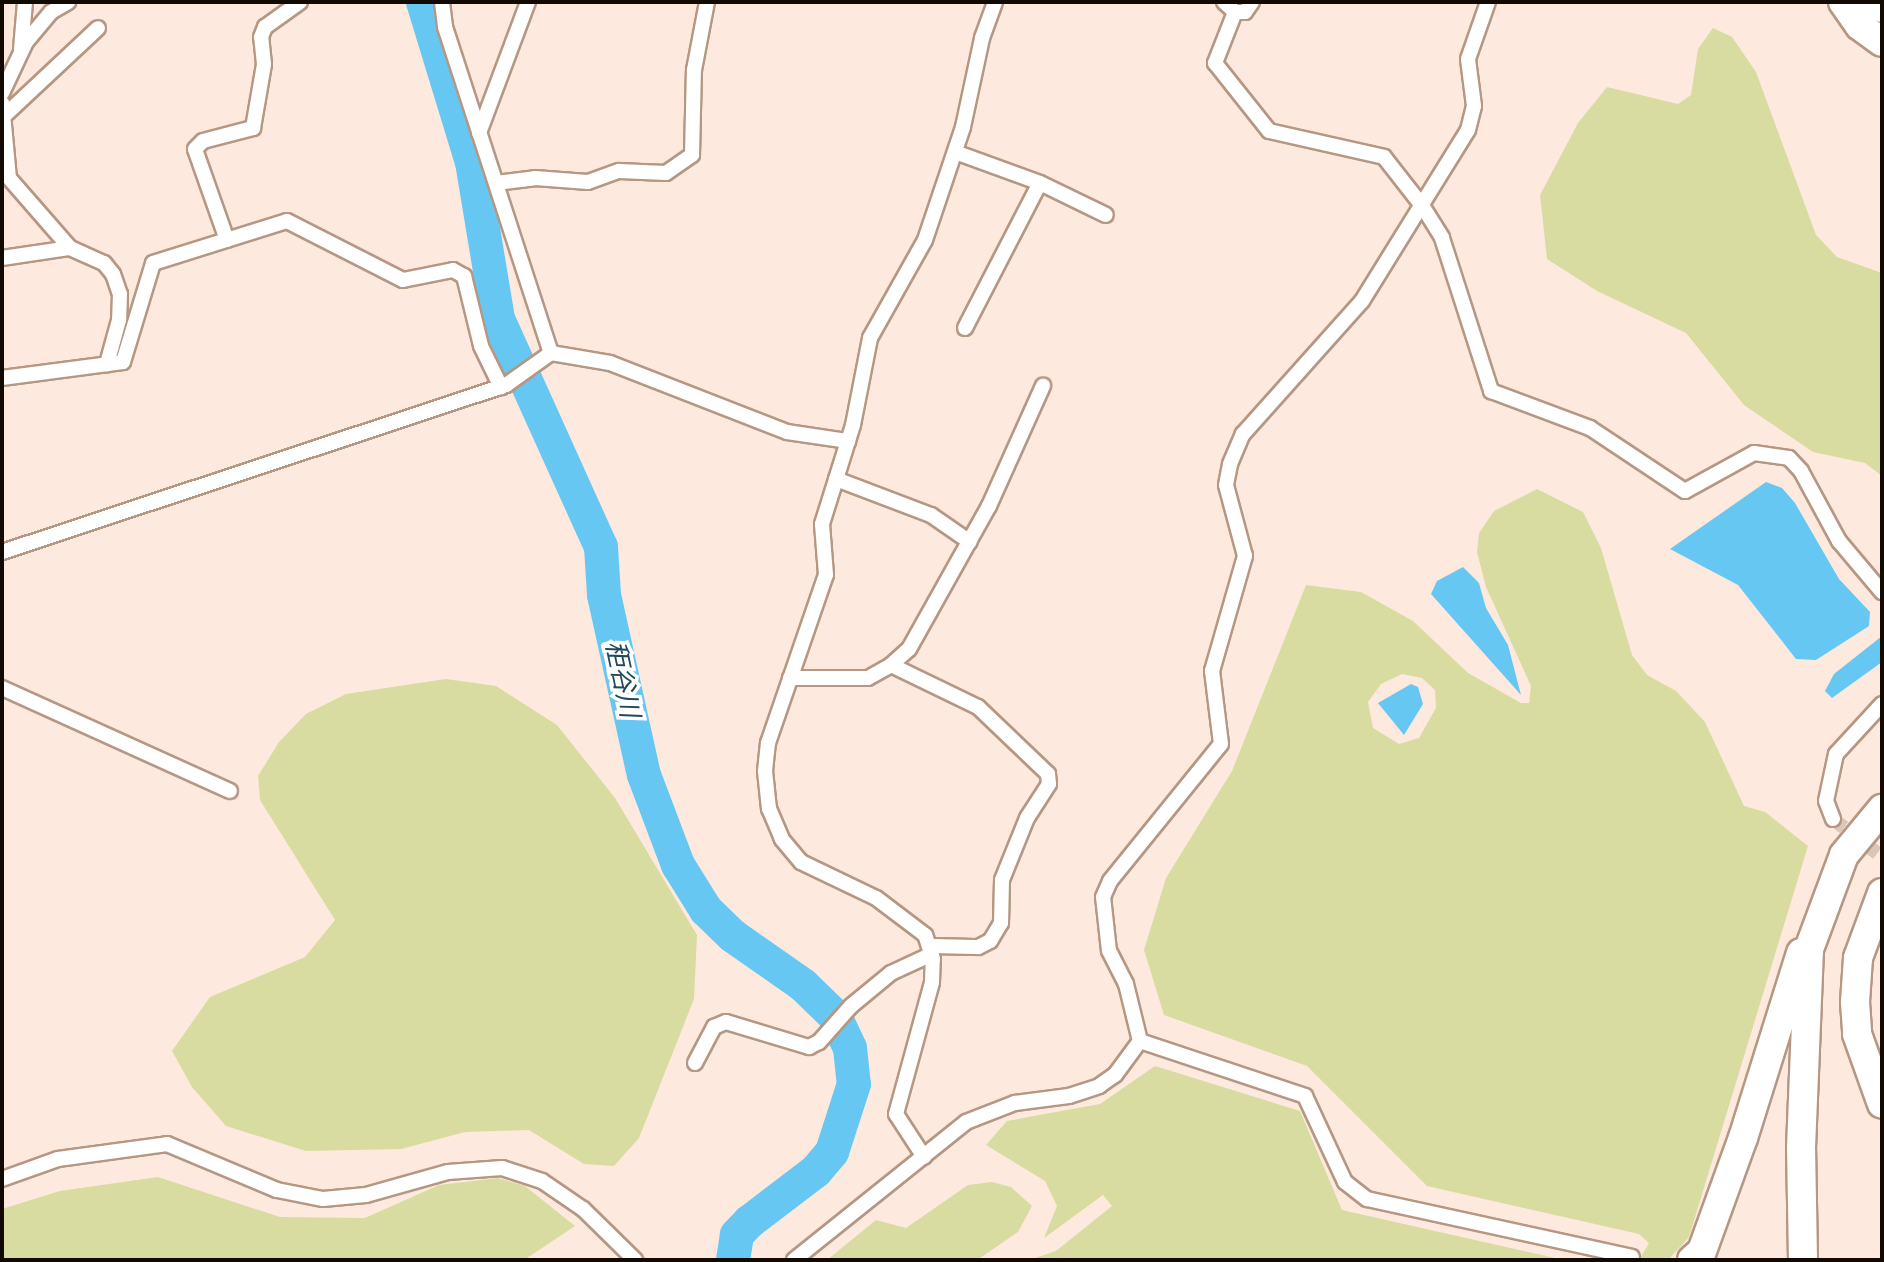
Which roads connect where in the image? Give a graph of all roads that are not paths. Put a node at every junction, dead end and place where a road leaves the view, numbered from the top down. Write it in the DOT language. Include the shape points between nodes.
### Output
graph roads {
  1 [pos="25,2"];
  2 [pos="68,2"];
  3 [pos="300,2"];
  4 [pos="442,2"];
  5 [pos="528,2"];
  6 [pos="707,2"];
  7 [pos="995,2"];
  8 [pos="1252,2"];
  9 [pos="1488,2"];
  10 [pos="1843,2"];
  11 [pos="1874,2"];
  12 [pos="1230,7"];
  13 [pos="1882,8"];
  14 [pos="98,28"];
  15 [pos="1882,42"];
  16 [pos="21,53"];
  17 [pos="2,93"];
  18 [pos="3,110"];
  19 [pos="479,133"];
  20 [pos="955,152"];
  21 [pos="496,183"];
  22 [pos="1040,183"];
  23 [pos="1423,207"];
  24 [pos="1106,215"];
  25 [pos="227,240"];
  26 [pos="70,248"];
  27 [pos="2,258"];
  28 [pos="965,328"];
  29 [pos="551,353"];
  30 [pos="107,364"];
  31 [pos="2,378"];
  32 [pos="503,386"];
  33 [pos="1043,386"];
  34 [pos="848,441"];
  35 [pos="836,479"];
  36 [pos="970,542"];
  37 [pos="2,552"];
  38 [pos="1882,592"];
  39 [pos="891,665"];
  40 [pos="790,678"];
  41 [pos="2,688"];
  42 [pos="1882,704"];
  43 [pos="230,791"];
  44 [pos="1882,809"];
  45 [pos="1833,819"];
  46 [pos="1827,889"];
  47 [pos="1882,893"];
  48 [pos="930,950"];
  49 [pos="1140,1041"];
  50 [pos="695,1063"];
  51 [pos="1882,1104"];
  52 [pos="924,1157"];
  53 [pos="2,1179"];
  54 [pos="1632,1257"];
  55 [pos="635,1260"];
  56 [pos="794,1260"];
  57 [pos="1692,1260"];
  58 [pos="1803,1260"];
  1 -- 16 [label="street"];
  2 -- 16 [label="street" via="51,12"];
  3 -- 25 [label="street" via="265,27 261,37 264,64 253,128 203,141 195,149"];
  4 -- 19 [label="street"];
  5 -- 19 [label="street"];
  6 -- 21 [label="street" via="694,70 692,155 666,173 619,171 588,182 535,178"];
  7 -- 20 [label="street"];
  8 -- 12 [label="street" via="1245,12"];
  9 -- 23 [label="street" via="1468,59 1474,106 1468,130"];
  10 -- 15 [label="highway" via="1860,26"];
  11 -- 13 [label="highway"];
  12 -- 23 [label="street" via="1215,63 1269,131 1384,157"];
  14 -- 18 [label="street"];
  16 -- 17 [label="street"];
  18 -- 26 [label="street" via="9,178"];
  19 -- 21 [label="street"];
  20 -- 22 [label="street"];
  20 -- 34 [label="street" via="925,240 870,338"];
  21 -- 29 [label="street"];
  22 -- 24 [label="street"];
  22 -- 28 [label="street"];
  23 -- 38 [label="street" via="1442,238 1491,391 1590,428 1685,491 1754,453 1789,458 1839,541"];
  23 -- 49 [label="street" via="1362,301 1243,434 1230,464 1226,485 1245,556 1212,671 1221,744 1110,881 1103,897 1109,951 1126,984"];
  25 -- 30 [label="street" via="153,263 123,362"];
  25 -- 32 [label="street" via="287,221 403,280 453,270 464,276 481,346"];
  26 -- 27 [label="street"];
  26 -- 30 [label="street" via="104,263 120,294"];
  29 -- 32 [label="street"];
  29 -- 34 [label="street" via="610,363 787,432"];
  30 -- 31 [label="street"];
  32 -- 37 [label="street"];
  33 -- 36 [label="street"];
  34 -- 35 [label="street"];
  35 -- 36 [label="street" via="931,515"];
  35 -- 40 [label="street" via="822,524 826,575"];
  36 -- 39 [label="street" via="909,649"];
  39 -- 40 [label="street" via="868,678"];
  39 -- 48 [label="street" via="978,707 1048,774 1049,784 1027,818 1002,880 1001,923 990,941 978,947"];
  40 -- 48 [label="street" via="768,743 765,771 769,809 782,839 801,862 901,913 925,935"];
  41 -- 43 [label="street"];
  42 -- 45 [label="street" via="1836,754 1826,801"];
  44 -- 46 [label="highway" via="1844,855"];
  46 -- 57 [label="highway" via="1786,989 1743,1138 1702,1251"];
  46 -- 58 [label="highway" via="1809,949 1801,1148"];
  47 -- 51 [label="highway" via="1858,958 1855,1002 1857,1034"];
  48 -- 50 [label="street" via="891,973 809,1047 726,1022 714,1027"];
  48 -- 52 [label="street" via="932,982 896,1114"];
  49 -- 52 [label="street" via="1115,1075 1099,1086 1015,1103 966,1122"];
  49 -- 54 [label="street" via="1305,1096 1345,1182 1367,1199"];
  52 -- 56 [label="street"];
  53 -- 55 [label="street" via="58,1159 167,1144 277,1190 323,1199 366,1195 448,1172 502,1168 542,1181 583,1209"];
}
